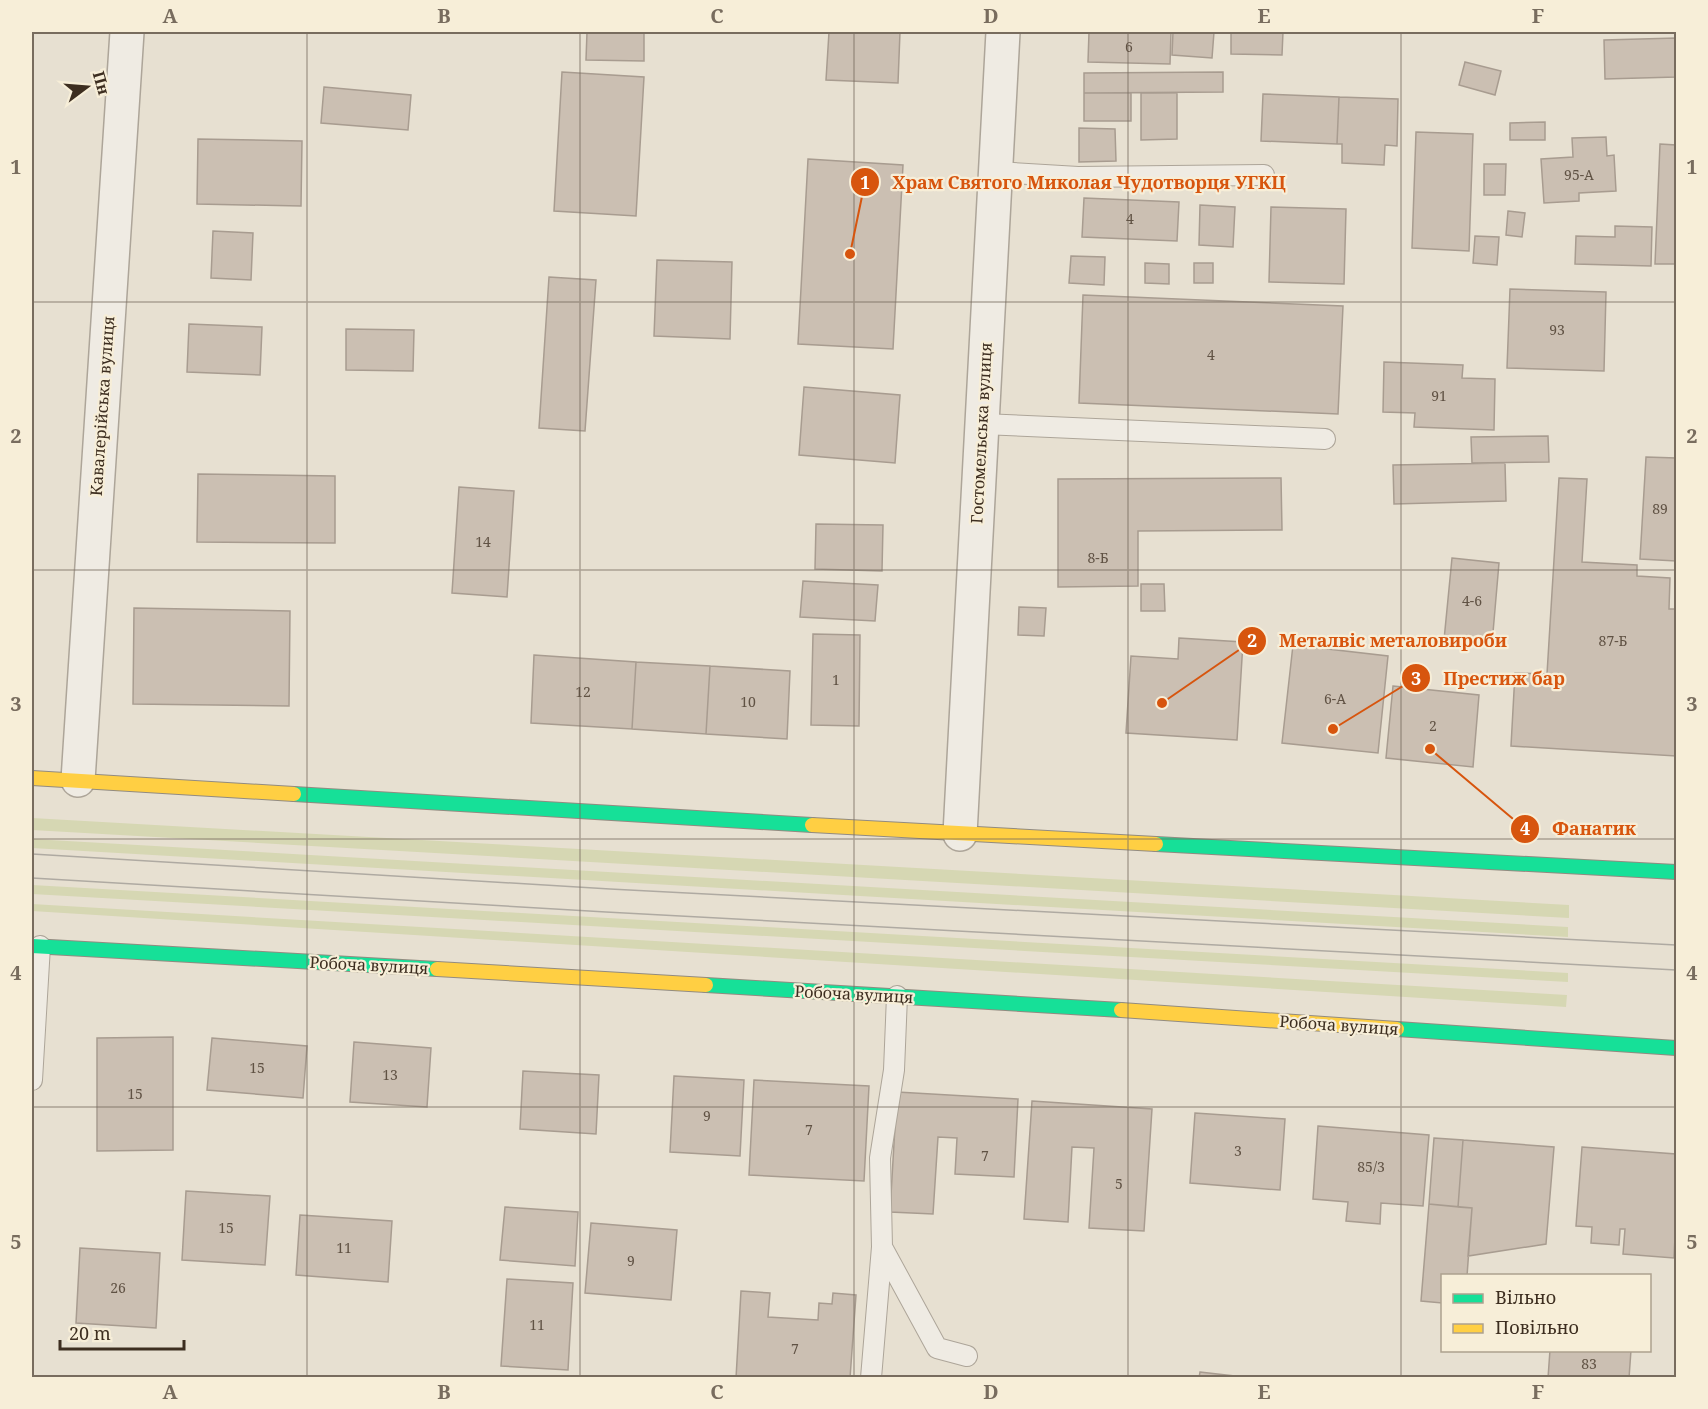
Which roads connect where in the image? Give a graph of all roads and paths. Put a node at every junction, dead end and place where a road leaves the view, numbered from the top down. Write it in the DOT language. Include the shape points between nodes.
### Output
graph roads {
  1 [pos="126,32"];
  2 [pos="1003,32"];
  3 [pos="995,172"];
  4 [pos="1264,175"];
  5 [pos="982,424"];
  6 [pos="1325,439"];
  7 [pos="32,778"];
  8 [pos="78,780"];
  9 [pos="960,834"];
  10 [pos="1677,872"];
  11 [pos="35,946"];
  12 [pos="897,996"];
  13 [pos="1677,1048"];
  14 [pos="32,1080"];
  15 [pos="882,1247"];
  16 [pos="967,1356"];
  17 [pos="871,1377"];
  1 -- 8 [label="street, Кавалерійська вулиця"];
  2 -- 3 [label="street, Гостомельська вулиця"];
  3 -- 4 [label="lane" via="1078,177"];
  3 -- 5 [label="street, Гостомельська вулиця"];
  5 -- 6 [label="lane"];
  5 -- 9 [label="street, Гостомельська вулиця"];
  7 -- 8 [label="main road"];
  8 -- 9 [label="main road"];
  9 -- 10 [label="main road"];
  11 -- 12 [label="main road, Робоча вулиця"];
  11 -- 14 [label="lane"];
  12 -- 13 [label="main road, Робоча вулиця"];
  12 -- 15 [label="lane" via="894,1070 880,1158"];
  15 -- 16 [label="lane" via="937,1348"];
  15 -- 17 [label="lane"];
}
